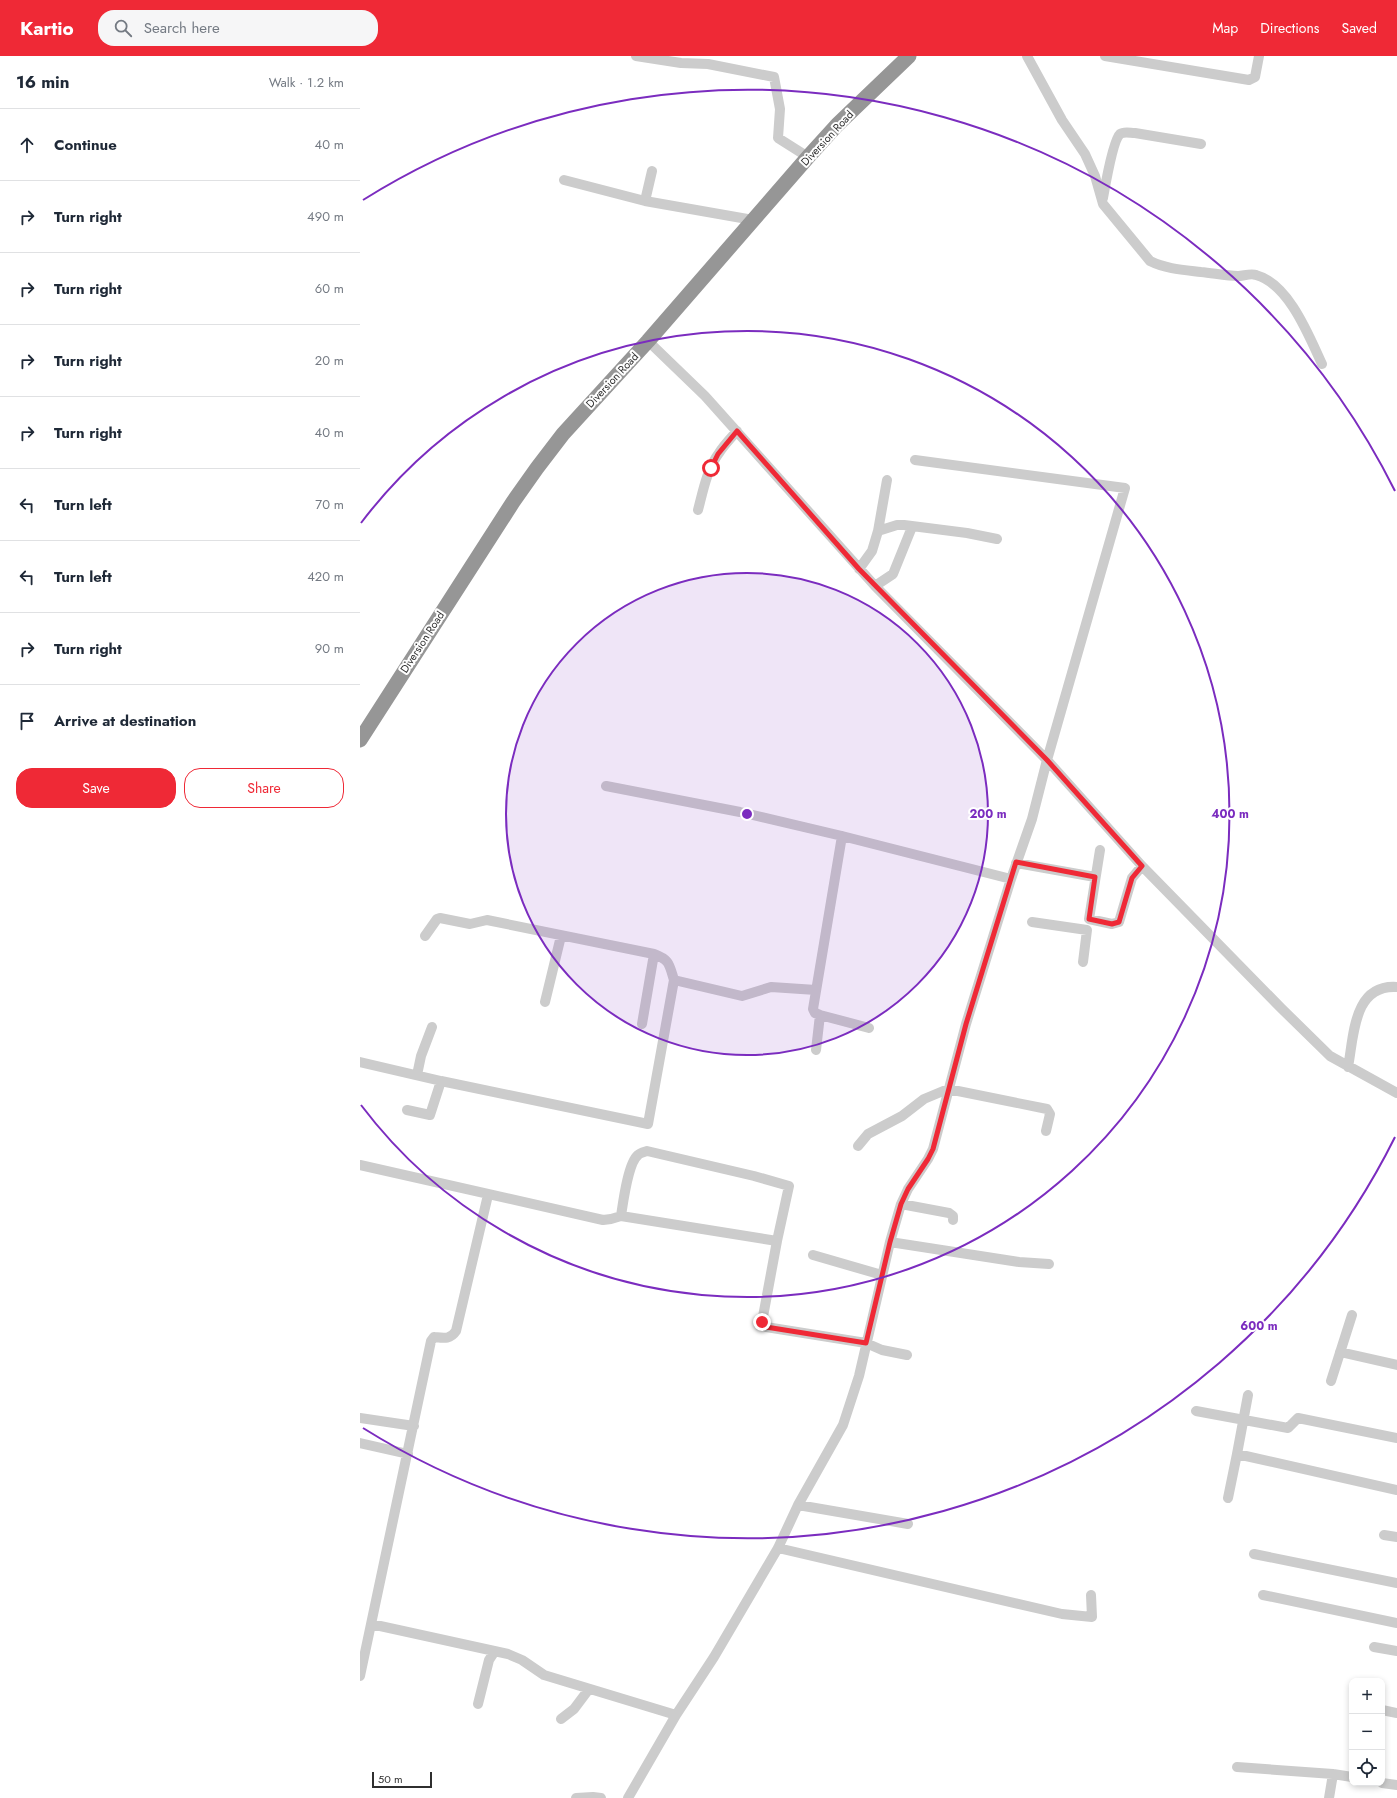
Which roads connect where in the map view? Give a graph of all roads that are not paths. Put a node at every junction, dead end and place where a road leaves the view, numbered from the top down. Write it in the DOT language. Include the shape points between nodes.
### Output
graph roads {
  1 [pos="636,56"];
  2 [pos="909,56"];
  3 [pos="1027,56"];
  4 [pos="1105,56"];
  5 [pos="1259,56"];
  6 [pos="1201,144"];
  7 [pos="808,157"];
  8 [pos="652,171"];
  9 [pos="564,180"];
  10 [pos="1102,198"];
  11 [pos="645,201"];
  12 [pos="753,220"];
  13 [pos="648,341"];
  14 [pos="1322,364"];
  15 [pos="737,431"];
  16 [pos="915,460"];
  17 [pos="887,480"];
  18 [pos="698,510"];
  19 [pos="912,527"];
  20 [pos="878,531"];
  21 [pos="997,539"];
  22 [pos="859,569"];
  23 [pos="875,586"];
  24 [pos="360,740"];
  25 [pos="1047,760"];
  26 [pos="606,786"];
  27 [pos="842,836"];
  28 [pos="1100,850"];
  29 [pos="1016,862"];
  30 [pos="1142,866"];
  31 [pos="1095,877"];
  32 [pos="1011,879"];
  33 [pos="1089,919"];
  34 [pos="1032,922"];
  35 [pos="1087,930"];
  36 [pos="425,936"];
  37 [pos="561,936"];
  38 [pos="654,954"];
  39 [pos="1083,962"];
  40 [pos="674,980"];
  41 [pos="1397,987"];
  42 [pos="816,990"];
  43 [pos="545,1002"];
  44 [pos="820,1015"];
  45 [pos="642,1024"];
  46 [pos="432,1027"];
  47 [pos="868,1028"];
  48 [pos="816,1050"];
  49 [pos="360,1062"];
  50 [pos="1348,1067"];
  51 [pos="417,1074"];
  52 [pos="441,1081"];
  53 [pos="948,1089"];
  54 [pos="1397,1093"];
  55 [pos="407,1110"];
  56 [pos="1046,1131"];
  57 [pos="858,1146"];
  58 [pos="360,1165"];
  59 [pos="488,1195"];
  60 [pos="901,1204"];
  61 [pos="621,1216"];
  62 [pos="953,1220"];
  63 [pos="777,1241"];
  64 [pos="890,1242"];
  65 [pos="813,1255"];
  66 [pos="1049,1264"];
  67 [pos="882,1275"];
  68 [pos="1352,1315"];
  69 [pos="866,1343"];
  70 [pos="1340,1352"];
  71 [pos="907,1355"];
  72 [pos="1397,1365"];
  73 [pos="1331,1381"];
  74 [pos="1248,1395"];
  75 [pos="1196,1411"];
  76 [pos="360,1418"];
  77 [pos="1244,1420"];
  78 [pos="414,1426"];
  79 [pos="1397,1438"];
  80 [pos="360,1443"];
  81 [pos="408,1454"];
  82 [pos="1237,1454"];
  83 [pos="1397,1490"];
  84 [pos="1228,1498"];
  85 [pos="798,1505"];
  86 [pos="908,1524"];
  87 [pos="1384,1535"];
  88 [pos="1397,1537"];
  89 [pos="778,1548"];
  90 [pos="1254,1554"];
  91 [pos="1397,1583"];
  92 [pos="1091,1594"];
  93 [pos="1263,1595"];
  94 [pos="1397,1623"];
  95 [pos="371,1624"];
  96 [pos="1374,1647"];
  97 [pos="495,1651"];
  98 [pos="1397,1651"];
  99 [pos="360,1676"];
  100 [pos="589,1689"];
  101 [pos="478,1704"];
  102 [pos="1385,1711"];
  103 [pos="1397,1713"];
  104 [pos="676,1715"];
  105 [pos="561,1720"];
  106 [pos="1237,1768"];
  107 [pos="1333,1774"];
  108 [pos="1349,1777"];
  109 [pos="1385,1783"];
  110 [pos="1397,1785"];
  111 [pos="576,1798"];
  112 [pos="601,1798"];
  113 [pos="628,1798"];
  114 [pos="1329,1798"];
  1 -- 7 [label="street" via="708,64 774,77 780,109 778,138"];
  2 -- 7 [label="highway, Diversion Road" via="837,125"];
  3 -- 10 [label="street" via="1062,120 1085,154"];
  4 -- 5 [label="street" via="1250,80 1255,76"];
  6 -- 10 [label="street" via="1135,133 1120,134"];
  7 -- 12 [label="highway, Diversion Road"];
  8 -- 11 [label="street"];
  9 -- 11 [label="street"];
  10 -- 14 [label="street" via="1103,204 1150,261 1160,266 1236,276 1255,274 1270,282 1282,292 1304,325"];
  11 -- 12 [label="street"];
  12 -- 13 [label="highway, Diversion Road"];
  13 -- 15 [label="street"];
  13 -- 24 [label="highway, Diversion Road" via="592,401 537,468 470,567"];
  15 -- 18 [label="street" via="714,462"];
  15 -- 22 [label="street"];
  16 -- 25 [label="street" via="1125,488"];
  17 -- 20 [label="street"];
  19 -- 20 [label="street" via="897,525"];
  19 -- 21 [label="street"];
  19 -- 23 [label="street" via="894,574"];
  20 -- 22 [label="street" via="872,551"];
  22 -- 23 [label="street"];
  23 -- 25 [label="street"];
  25 -- 29 [label="street" via="1032,819"];
  25 -- 30 [label="street"];
  26 -- 27 [label="street" via="740,812"];
  27 -- 32 [label="street"];
  27 -- 42 [label="street"];
  28 -- 31 [label="street"];
  29 -- 31 [label="street"];
  29 -- 32 [label="street"];
  30 -- 33 [label="street" via="1132,878 1119,922 1112,924"];
  30 -- 50 [label="street" via="1330,1056"];
  31 -- 33 [label="street"];
  32 -- 53 [label="street"];
  33 -- 35 [label="street"];
  34 -- 35 [label="street"];
  35 -- 39 [label="street"];
  36 -- 37 [label="street" via="440,918 470,924 487,920"];
  37 -- 38 [label="street"];
  37 -- 43 [label="street"];
  38 -- 40 [label="street" via="665,958"];
  38 -- 45 [label="street"];
  40 -- 42 [label="street" via="742,996 771,986"];
  40 -- 52 [label="street" via="648,1124"];
  41 -- 50 [label="street" via="1388,986 1373,992 1360,1008"];
  42 -- 44 [label="street" via="813,1009"];
  44 -- 47 [label="street"];
  44 -- 48 [label="street"];
  46 -- 51 [label="street"];
  49 -- 51 [label="street"];
  50 -- 54 [label="street"];
  51 -- 52 [label="street"];
  52 -- 55 [label="street" via="430,1114"];
  53 -- 56 [label="street" via="1047,1109 1050,1114"];
  53 -- 57 [label="street" via="924,1099 902,1116 868,1134"];
  53 -- 60 [label="street" via="933,1149"];
  58 -- 59 [label="street"];
  59 -- 61 [label="street" via="602,1220 612,1220"];
  59 -- 78 [label="street" via="456,1331 448,1338 434,1337 431,1341"];
  60 -- 62 [label="street" via="949,1213"];
  60 -- 64 [label="street"];
  61 -- 63 [label="street"];
  61 -- 63 [label="street" via="626,1185 637,1155 647,1151 660,1153 789,1186"];
  63 -- 69 [label="street" via="763,1324 766,1327"];
  64 -- 66 [label="street" via="1019,1262"];
  64 -- 67 [label="street"];
  65 -- 67 [label="street"];
  67 -- 69 [label="street"];
  68 -- 70 [label="street"];
  69 -- 71 [label="street" via="882,1350"];
  69 -- 85 [label="street" via="843,1425"];
  70 -- 72 [label="street"];
  70 -- 73 [label="street"];
  74 -- 77 [label="street"];
  75 -- 77 [label="street"];
  76 -- 78 [label="street"];
  77 -- 79 [label="street" via="1288,1428 1298,1418"];
  77 -- 82 [label="street"];
  78 -- 81 [label="street"];
  80 -- 81 [label="street"];
  81 -- 95 [label="street"];
  82 -- 83 [label="street"];
  82 -- 84 [label="street"];
  85 -- 86 [label="street"];
  85 -- 89 [label="street"];
  87 -- 88 [label="street"];
  89 -- 92 [label="street" via="1062,1614 1092,1617"];
  89 -- 104 [label="street" via="714,1657"];
  90 -- 91 [label="street"];
  93 -- 94 [label="street"];
  95 -- 97 [label="street"];
  95 -- 99 [label="street"];
  96 -- 98 [label="street"];
  97 -- 100 [label="street" via="522,1660 544,1676"];
  97 -- 101 [label="street" via="489,1660"];
  100 -- 104 [label="street"];
  100 -- 105 [label="street" via="574,1709"];
  102 -- 103 [label="street"];
  104 -- 113 [label="street"];
  106 -- 107 [label="street"];
  107 -- 108 [label="street"];
  107 -- 114 [label="street"];
  109 -- 110 [label="street"];
  111 -- 112 [label="street"];
}
